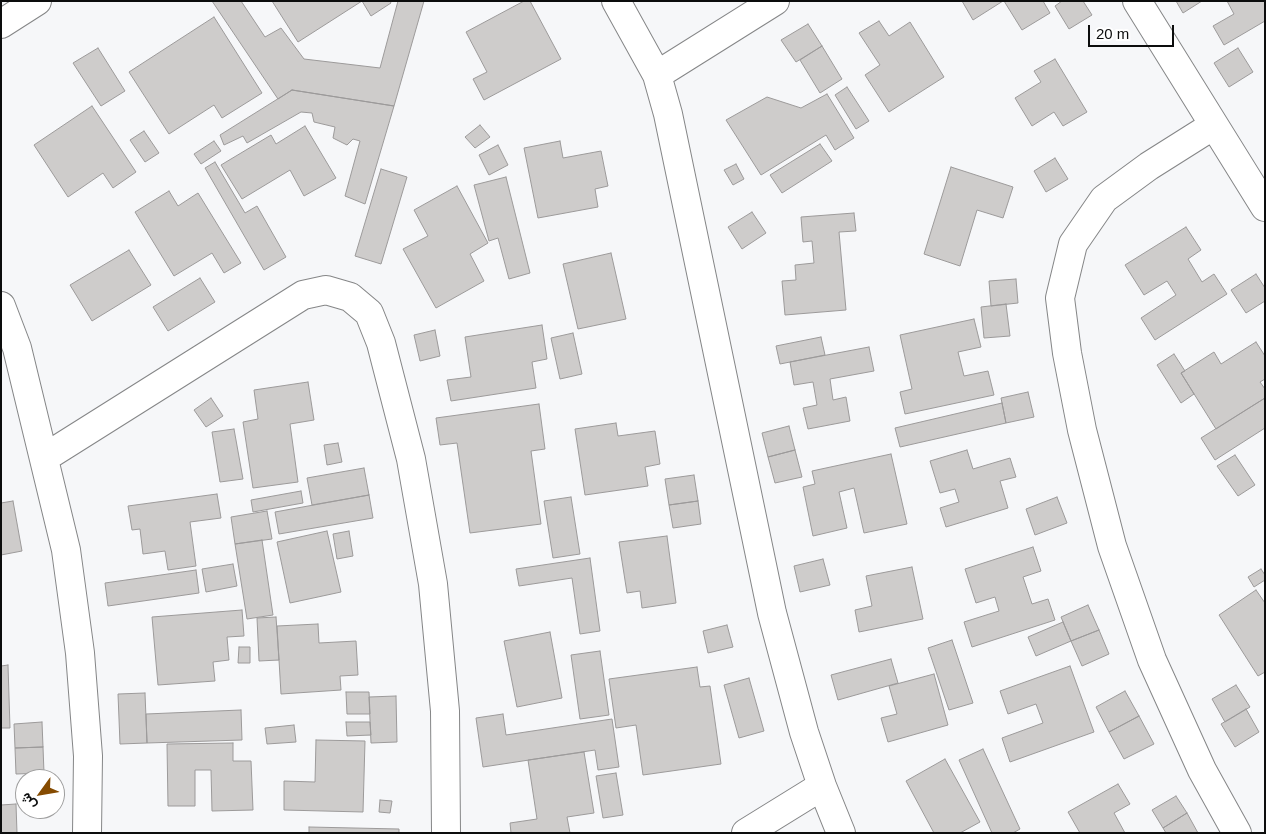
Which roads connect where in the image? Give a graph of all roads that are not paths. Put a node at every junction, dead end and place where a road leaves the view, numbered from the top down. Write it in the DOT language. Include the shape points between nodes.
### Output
graph roads {
  1 [pos="37,1"];
  2 [pos="616,1"];
  3 [pos="776,1"];
  4 [pos="1137,1"];
  5 [pos="1,24"];
  6 [pos="657,75"];
  7 [pos="1214,125"];
  8 [pos="1265,206"];
  9 [pos="1,306"];
  10 [pos="44,458"];
  11 [pos="822,786"];
  12 [pos="87,833"];
  13 [pos="446,833"];
  14 [pos="746,833"];
  15 [pos="840,833"];
  16 [pos="1237,833"];
  1 -- 5 [label="street"];
  2 -- 6 [label="street"];
  3 -- 6 [label="street"];
  4 -- 7 [label="street"];
  6 -- 11 [label="street" via="668,114 772,613"];
  7 -- 8 [label="street"];
  7 -- 16 [label="street" via="1104,198 1073,244 1060,298 1080,420 1112,546 1152,660 1202,770"];
  9 -- 10 [label="street" via="17,348"];
  10 -- 12 [label="street" via="66,550 80,653 88,756"];
  10 -- 13 [label="street" via="303,295 326,290 350,297 369,313 381,343 410,459 433,584 444,711"];
  11 -- 14 [label="street"];
  11 -- 15 [label="street"];
}
